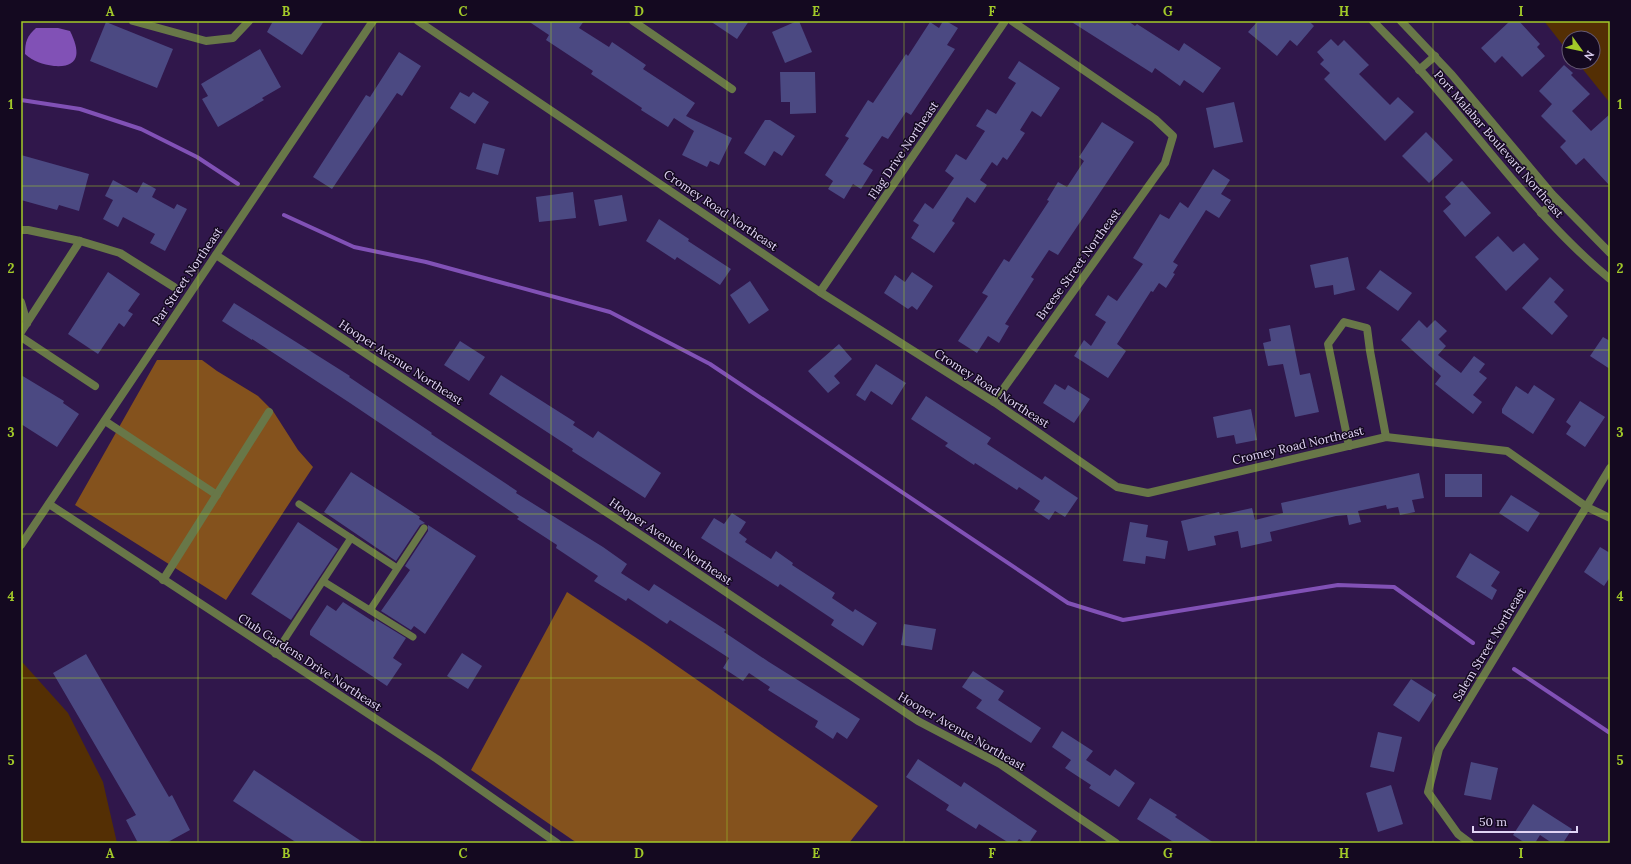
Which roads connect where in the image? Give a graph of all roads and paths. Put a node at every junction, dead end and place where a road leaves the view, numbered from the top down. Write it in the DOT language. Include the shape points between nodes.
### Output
graph roads {
  1 [pos="133,21"];
  2 [pos="248,21"];
  3 [pos="373,21"];
  4 [pos="418,21"];
  5 [pos="634,21"];
  6 [pos="1005,21"];
  7 [pos="1012,21"];
  8 [pos="1373,21"];
  9 [pos="1401,21"];
  10 [pos="1434,56"];
  11 [pos="1419,70"];
  12 [pos="732,89"];
  13 [pos="1557,200"];
  14 [pos="1541,214"];
  15 [pos="21,230"];
  16 [pos="80,241"];
  17 [pos="1610,253"];
  18 [pos="216,254"];
  19 [pos="1610,279"];
  20 [pos="174,287"];
  21 [pos="820,292"];
  22 [pos="21,302"];
  23 [pos="27,324"];
  24 [pos="21,332"];
  25 [pos="21,337"];
  26 [pos="95,386"];
  27 [pos="994,402"];
  28 [pos="269,412"];
  29 [pos="105,421"];
  30 [pos="1386,437"];
  31 [pos="1349,446"];
  32 [pos="1610,468"];
  33 [pos="217,495"];
  34 [pos="49,504"];
  35 [pos="299,504"];
  36 [pos="1587,507"];
  37 [pos="1610,518"];
  38 [pos="424,528"];
  39 [pos="351,538"];
  40 [pos="21,545"];
  41 [pos="397,568"];
  42 [pos="163,580"];
  43 [pos="323,581"];
  44 [pos="370,610"];
  45 [pos="413,637"];
  46 [pos="275,654"];
  47 [pos="557,843"];
  48 [pos="1116,843"];
  49 [pos="1470,843"];
  1 -- 2 [label="street" via="206,41 233,38"];
  3 -- 18 [label="street, Par Street Northeast"];
  4 -- 21 [label="street, Cromey Road Northeast"];
  5 -- 12 [label="street"];
  6 -- 21 [label="street, Flag Drive Northeast"];
  7 -- 27 [label="street, Breese Street Northeast" via="1155,119 1173,136 1165,163"];
  8 -- 11 [label="street, Port Malabar Boulevard Northeast"];
  9 -- 10 [label="street, Port Malabar Boulevard Northeast"];
  10 -- 11 [label="street"];
  10 -- 13 [label="street, Port Malabar Boulevard Northeast"];
  11 -- 14 [label="street, Port Malabar Boulevard Northeast"];
  13 -- 14 [label="street"];
  13 -- 17 [label="street, Port Malabar Boulevard Northeast"];
  14 -- 19 [label="street, Port Malabar Boulevard Northeast"];
  15 -- 16 [label="street"];
  16 -- 20 [label="street" via="120,253"];
  16 -- 23 [label="street"];
  18 -- 29 [label="street, Par Street Northeast"];
  18 -- 48 [label="street, Hooper Avenue Northeast" via="918,721 1000,764"];
  21 -- 27 [label="street, Cromey Road Northeast"];
  22 -- 23 [label="street"];
  23 -- 24 [label="street"];
  25 -- 26 [label="street"];
  27 -- 31 [label="street, Cromey Road Northeast" via="1117,487 1148,493"];
  28 -- 33 [label="street"];
  29 -- 33 [label="street"];
  29 -- 34 [label="street, Par Street Northeast"];
  30 -- 31 [label="street, Cromey Road Northeast"];
  30 -- 31 [label="street" via="1367,328 1344,322 1328,344"];
  30 -- 36 [label="street, Cromey Road Northeast" via="1507,451"];
  32 -- 36 [label="street, Salem Street Northeast"];
  33 -- 42 [label="street"];
  34 -- 40 [label="street, Par Street Northeast"];
  34 -- 42 [label="street, Club Gardens Drive Northeast"];
  35 -- 39 [label="lane"];
  36 -- 37 [label="street, Cromey Road Northeast"];
  36 -- 49 [label="street, Salem Street Northeast" via="1439,749 1428,792 1458,834"];
  38 -- 41 [label="lane"];
  39 -- 41 [label="lane"];
  39 -- 43 [label="lane"];
  41 -- 44 [label="lane"];
  42 -- 46 [label="street, Club Gardens Drive Northeast"];
  43 -- 44 [label="lane"];
  43 -- 46 [label="lane"];
  44 -- 45 [label="lane"];
  46 -- 47 [label="street, Club Gardens Drive Northeast" via="437,759"];
}
